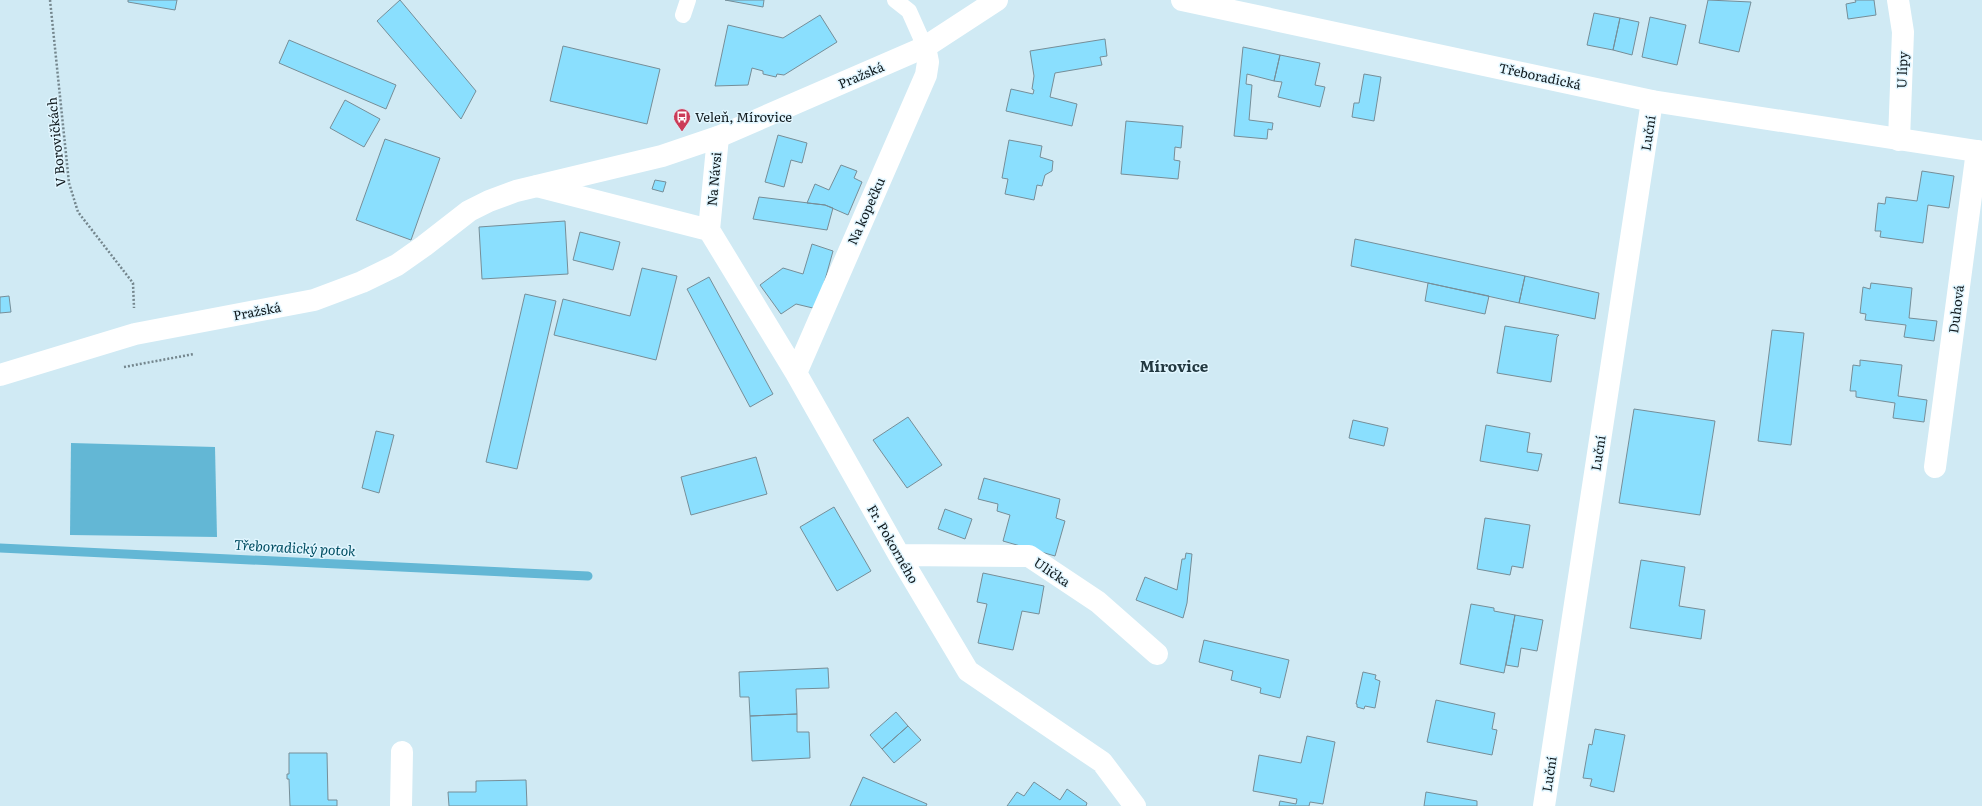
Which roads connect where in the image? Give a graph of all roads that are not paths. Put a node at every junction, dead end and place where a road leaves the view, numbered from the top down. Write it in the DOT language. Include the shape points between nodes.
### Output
graph roads {
  1 [pos="895,0"];
  2 [pos="998,0"];
  3 [pos="1182,0"];
  4 [pos="1898,0"];
  5 [pos="925,47"];
  6 [pos="1652,101"];
  7 [pos="718,137"];
  8 [pos="1899,140"];
  9 [pos="1979,151"];
  10 [pos="537,186"];
  11 [pos="709,230"];
  12 [pos="375,275"];
  13 [pos="796,372"];
  14 [pos="0,375"];
  15 [pos="1935,466"];
  16 [pos="899,555"];
  17 [pos="1157,654"];
  18 [pos="402,752"];
  19 [pos="401,806"];
  20 [pos="1135,806"];
  21 [pos="1544,806"];
  1 -- 5 [label="lane" via="909,11"];
  2 -- 5 [label="street, Pražská"];
  3 -- 6 [label="street, Třeboradická"];
  4 -- 8 [label="street, U lípy" via="1903,32"];
  5 -- 7 [label="street, Pražská"];
  5 -- 13 [label="street, Na kopečku" via="928,62 926,76"];
  6 -- 8 [label="street, Třeboradická"];
  6 -- 21 [label="street, Luční"];
  7 -- 10 [label="street, Na Návsi" via="662,156"];
  7 -- 11 [label="street, Na Návsi"];
  8 -- 9 [label="street, Třeboradická"];
  9 -- 15 [label="street, Duhová"];
  10 -- 11 [label="street, Na Návsi"];
  10 -- 12 [label="street, Na Návsi" via="516,191 468,211 413,254"];
  11 -- 13 [label="street, Fr. Pokorného"];
  12 -- 14 [label="street, Pražská" via="339,292 314,300 134,334"];
  13 -- 16 [label="street, Fr. Pokorného"];
  16 -- 17 [label="street, Ulička" via="1028,556 1098,602"];
  16 -- 20 [label="street, Fr. Pokorného" via="968,671 1102,762"];
  18 -- 19 [label="street"];
}
